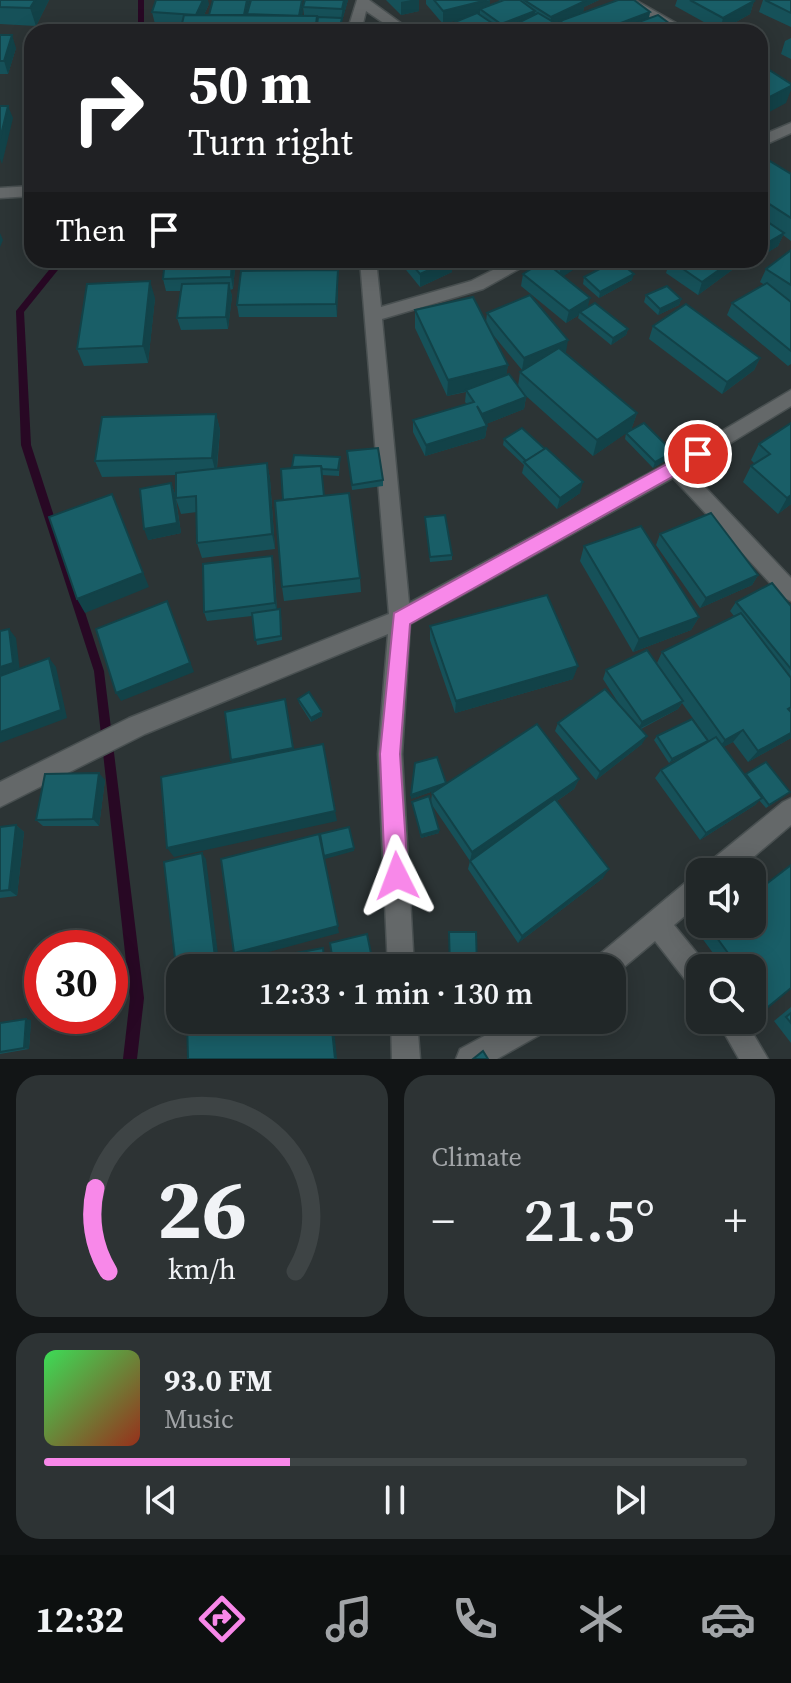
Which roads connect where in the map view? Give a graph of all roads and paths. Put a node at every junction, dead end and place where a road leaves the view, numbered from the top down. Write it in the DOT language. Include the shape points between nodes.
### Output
graph roads {
  1 [pos="650,0"];
  2 [pos="362,1"];
  3 [pos="630,3"];
  4 [pos="356,24"];
  5 [pos="395,24"];
  6 [pos="670,24"];
  7 [pos="791,127"];
  8 [pos="768,138"];
  9 [pos="24,192"];
  10 [pos="0,193"];
  11 [pos="369,268"];
  12 [pos="511,268"];
  13 [pos="374,315"];
  14 [pos="791,397"];
  15 [pos="675,468"];
  16 [pos="791,592"];
  17 [pos="400,619"];
  18 [pos="0,795"];
  19 [pos="791,810"];
  20 [pos="734,858"];
  21 [pos="686,899"];
  22 [pos="657,923"];
  23 [pos="400,954"];
  24 [pos="620,954"];
  25 [pos="686,960"];
  26 [pos="405,1034"];
  27 [pos="516,1034"];
  28 [pos="739,1034"];
  29 [pos="406,1059"];
  30 [pos="470,1059"];
  31 [pos="754,1059"];
  1 -- 3 [label="street"];
  2 -- 4 [label="street"];
  2 -- 5 [label="street"];
  3 -- 6 [label="street"];
  7 -- 8 [label="street"];
  9 -- 10 [label="street"];
  11 -- 13 [label="street"];
  12 -- 13 [label="street" via="477,285"];
  13 -- 17 [label="street"];
  14 -- 15 [label="street"];
  15 -- 16 [label="street"];
  15 -- 17 [label="street"];
  17 -- 18 [label="street" via="137,726"];
  17 -- 23 [label="street" via="390,754"];
  19 -- 20 [label="street"];
  21 -- 22 [label="street"];
  22 -- 24 [label="street"];
  22 -- 25 [label="street"];
  26 -- 29 [label="street"];
  27 -- 30 [label="street"];
  28 -- 31 [label="street"];
}
